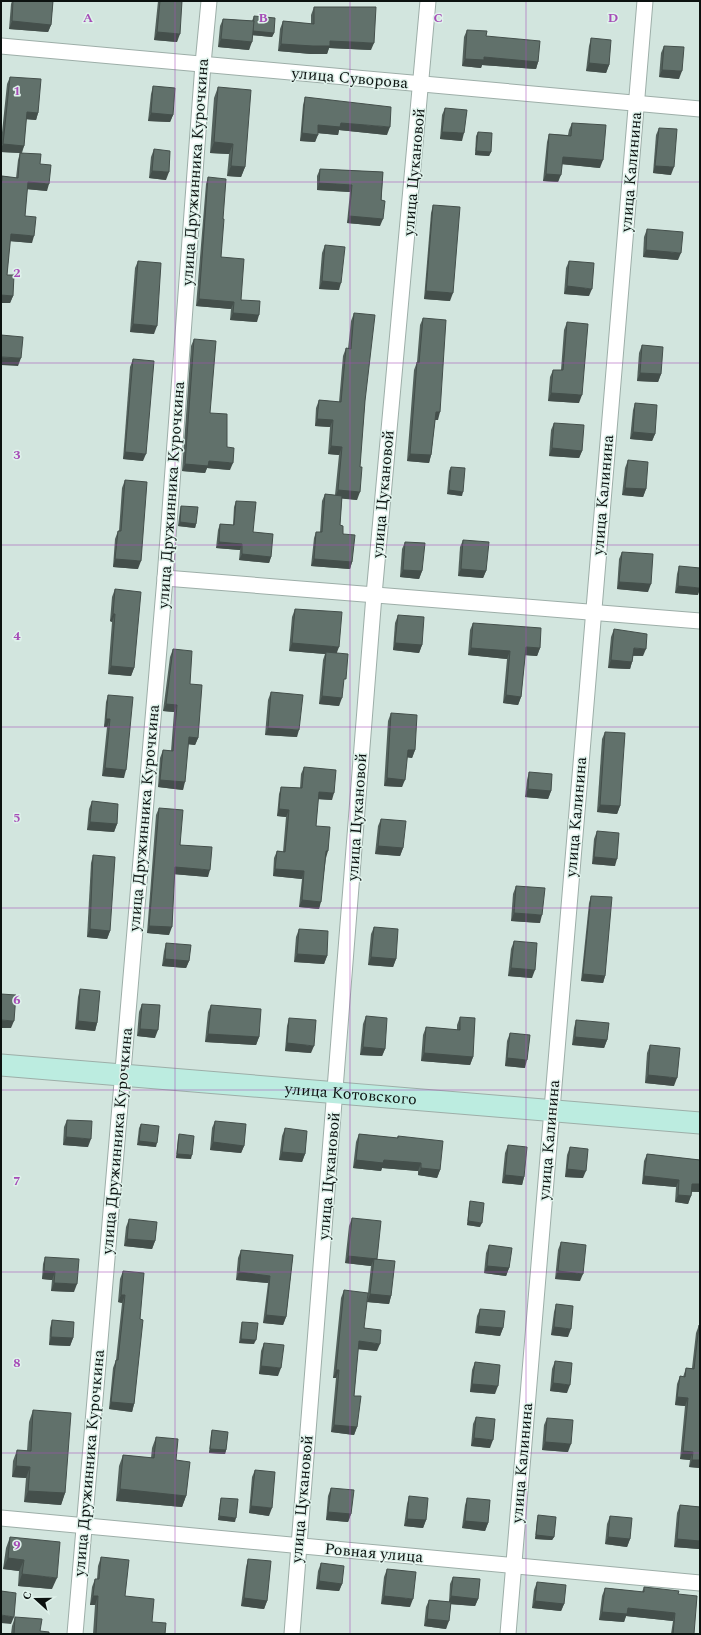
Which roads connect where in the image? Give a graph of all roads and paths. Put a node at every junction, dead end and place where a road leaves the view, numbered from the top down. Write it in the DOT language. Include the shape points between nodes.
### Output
graph roads {
  1 [pos="209,1"];
  2 [pos="428,1"];
  3 [pos="645,1"];
  4 [pos="1,46"];
  5 [pos="203,64"];
  6 [pos="422,84"];
  7 [pos="636,104"];
  8 [pos="700,109"];
  9 [pos="165,578"];
  10 [pos="374,595"];
  11 [pos="593,612"];
  12 [pos="700,621"];
  13 [pos="1,1065"];
  14 [pos="122,1075"];
  15 [pos="336,1092"];
  16 [pos="551,1110"];
  17 [pos="700,1122"];
  18 [pos="1,1518"];
  19 [pos="84,1526"];
  20 [pos="298,1546"];
  21 [pos="514,1566"];
  22 [pos="700,1583"];
  23 [pos="75,1634"];
  24 [pos="292,1634"];
  25 [pos="508,1634"];
  1 -- 5 [label="street, улица Дружинника Курочкина"];
  2 -- 6 [label="street, улица Цукановой"];
  3 -- 7 [label="street, улица Калинина"];
  4 -- 5 [label="street, улица Суворова"];
  5 -- 6 [label="street, улица Суворова"];
  5 -- 9 [label="street, улица Дружинника Курочкина"];
  6 -- 7 [label="street, улица Суворова"];
  6 -- 10 [label="street, улица Цукановой"];
  7 -- 8 [label="street, улица Суворова"];
  7 -- 11 [label="street, улица Калинина"];
  9 -- 10 [label="street"];
  9 -- 14 [label="street, улица Дружинника Курочкина"];
  10 -- 11 [label="street"];
  10 -- 15 [label="street, улица Цукановой"];
  11 -- 12 [label="street"];
  11 -- 16 [label="street, улица Калинина"];
  13 -- 14 [label="street, улица Котовского"];
  14 -- 15 [label="street, улица Котовского"];
  14 -- 19 [label="street, улица Дружинника Курочкина"];
  15 -- 16 [label="street, улица Котовского"];
  15 -- 20 [label="street, улица Цукановой"];
  16 -- 17 [label="street, улица Котовского"];
  16 -- 21 [label="street, улица Калинина"];
  18 -- 19 [label="street, Ровная улица"];
  19 -- 20 [label="street, Ровная улица"];
  19 -- 23 [label="street, улица Дружинника Курочкина"];
  20 -- 21 [label="street, Ровная улица"];
  20 -- 24 [label="street, улица Цукановой"];
  21 -- 22 [label="street, Ровная улица"];
  21 -- 25 [label="street, улица Калинина"];
}
